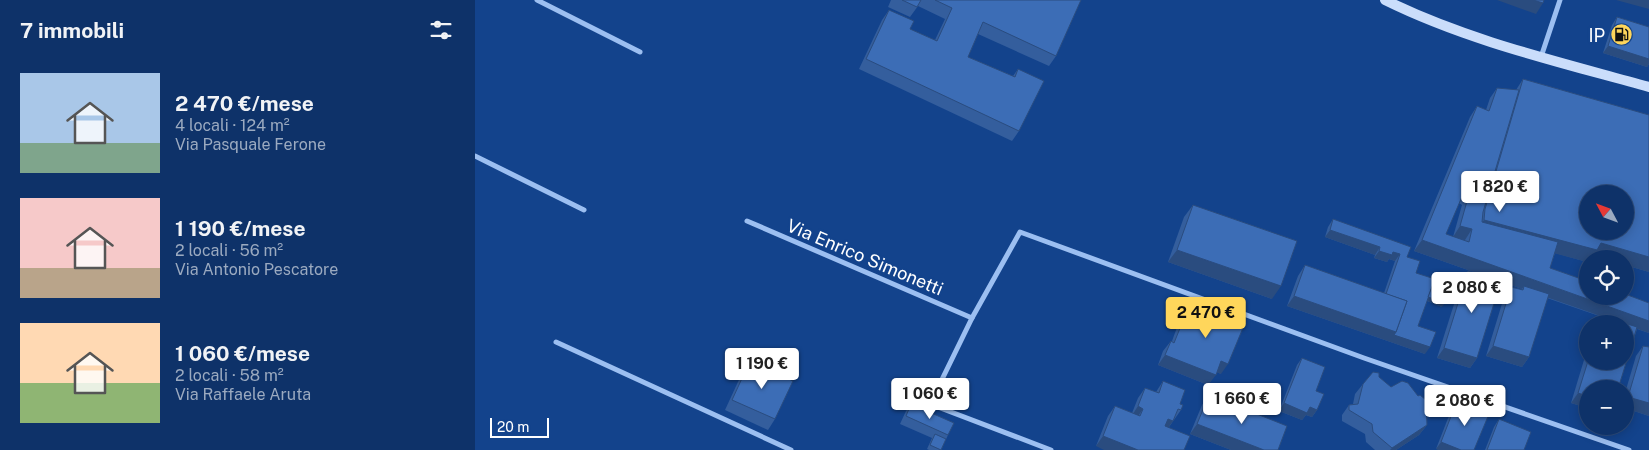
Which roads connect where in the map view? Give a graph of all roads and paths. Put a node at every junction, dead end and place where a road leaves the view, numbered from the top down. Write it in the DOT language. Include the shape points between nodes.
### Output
graph roads {
  1 [pos="537,0"];
  2 [pos="1385,0"];
  3 [pos="1560,0"];
  4 [pos="640,52"];
  5 [pos="1541,57"];
  6 [pos="1649,87"];
  7 [pos="475,156"];
  8 [pos="584,210"];
  9 [pos="747,221"];
  10 [pos="972,318"];
  11 [pos="556,342"];
  12 [pos="791,450"];
  13 [pos="1051,450"];
  14 [pos="1629,450"];
  1 -- 4 [label="street"];
  2 -- 5 [label="main road" via="1427,21"];
  3 -- 5 [label="street"];
  5 -- 6 [label="main road"];
  7 -- 8 [label="street"];
  9 -- 10 [label="street, Via Enrico Simonetti"];
  10 -- 13 [label="street" via="930,404"];
  10 -- 14 [label="street" via="1020,232 1363,358"];
  11 -- 12 [label="street"];
}
